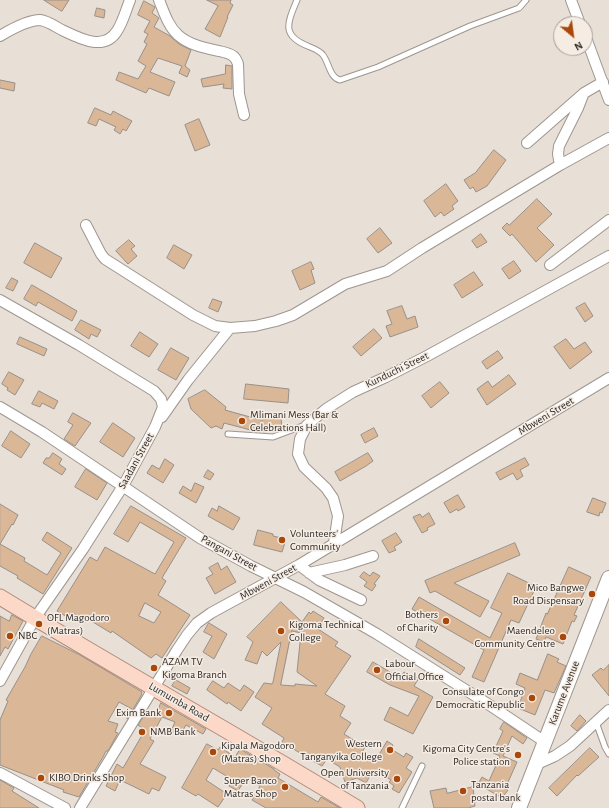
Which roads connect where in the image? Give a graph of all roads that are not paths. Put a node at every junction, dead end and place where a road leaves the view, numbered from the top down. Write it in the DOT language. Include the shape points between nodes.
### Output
graph roads {
  1 [pos="130,0"];
  2 [pos="159,0"];
  3 [pos="297,0"];
  4 [pos="526,0"];
  5 [pos="571,0"];
  6 [pos="577,16"];
  7 [pos="0,36"];
  8 [pos="593,56"];
  9 [pos="603,82"];
  10 [pos="584,93"];
  11 [pos="609,100"];
  12 [pos="244,116"];
  13 [pos="609,138"];
  14 [pos="527,143"];
  15 [pos="560,165"];
  16 [pos="609,220"];
  17 [pos="86,225"];
  18 [pos="609,256"];
  19 [pos="550,265"];
  20 [pos="0,300"];
  21 [pos="230,328"];
  22 [pos="609,378"];
  23 [pos="0,407"];
  24 [pos="308,424"];
  25 [pos="155,427"];
  26 [pos="228,434"];
  27 [pos="123,486"];
  28 [pos="334,543"];
  29 [pos="373,556"];
  30 [pos="299,565"];
  31 [pos="309,573"];
  32 [pos="274,577"];
  33 [pos="609,578"];
  34 [pos="0,597"];
  35 [pos="361,600"];
  36 [pos="35,618"];
  37 [pos="0,681"];
  38 [pos="154,688"];
  39 [pos="609,710"];
  40 [pos="596,722"];
  41 [pos="545,742"];
  42 [pos="609,754"];
  43 [pos="535,765"];
  44 [pos="422,766"];
  45 [pos="0,773"];
  46 [pos="519,807"];
  47 [pos="64,808"];
  48 [pos="80,808"];
  49 [pos="358,808"];
  50 [pos="402,808"];
  1 -- 7 [label="street" via="117,31 102,42 92,43 38,20"];
  2 -- 12 [label="street" via="172,28 179,36 186,41 237,59 239,94"];
  3 -- 4 [label="lane" via="289,26 290,34 299,43 321,52 333,76 340,80 378,67 470,26 519,8"];
  5 -- 6 [label="street"];
  8 -- 9 [label="street"];
  9 -- 10 [label="street"];
  9 -- 11 [label="street"];
  10 -- 14 [label="street"];
  10 -- 15 [label="street" via="559,146"];
  13 -- 15 [label="street"];
  15 -- 21 [label="street" via="387,271 345,284 294,315 255,326"];
  16 -- 19 [label="street"];
  17 -- 21 [label="street" via="105,259 193,316 215,326"];
  18 -- 24 [label="street, Kunduchi Street" via="426,356 353,392"];
  20 -- 25 [label="street, Saadani Street" via="154,391 161,398 163,407"];
  21 -- 25 [label="street" via="188,380"];
  22 -- 28 [label="street, Mbweni Street"];
  23 -- 27 [label="street, Pangani Street"];
  24 -- 26 [label="lane" via="273,437"];
  24 -- 28 [label="street, Kunduchi Street" via="300,438 298,454 304,467 326,488 332,498 338,516"];
  25 -- 27 [label="street, Saadani Street"];
  27 -- 32 [label="street, Pangani Street" via="200,538"];
  27 -- 36 [label="street, Saadani Street"];
  28 -- 30 [label="street, Mbweni Street"];
  29 -- 31 [label="street"];
  30 -- 31 [label="street"];
  30 -- 32 [label="street, Mbweni Street"];
  31 -- 35 [label="street"];
  32 -- 38 [label="street, Mbweni Street" via="197,623"];
  32 -- 41 [label="street, Pangani Street" via="377,634"];
  33 -- 41 [label="street, Karume Avenue"];
  34 -- 36 [label="main road, Lumumba Road"];
  36 -- 37 [label="street, Saadani Street"];
  36 -- 38 [label="main road, Lumumba Road"];
  38 -- 48 [label="street, Mbweni Street"];
  38 -- 49 [label="main road, Lumumba Road"];
  39 -- 40 [label="street"];
  40 -- 42 [label="lane"];
  40 -- 43 [label="street" via="570,746"];
  41 -- 43 [label="street, Karume Avenue"];
  43 -- 46 [label="street, Karume Avenue"];
  44 -- 50 [label="lane"];
  45 -- 47 [label="street"];
}
